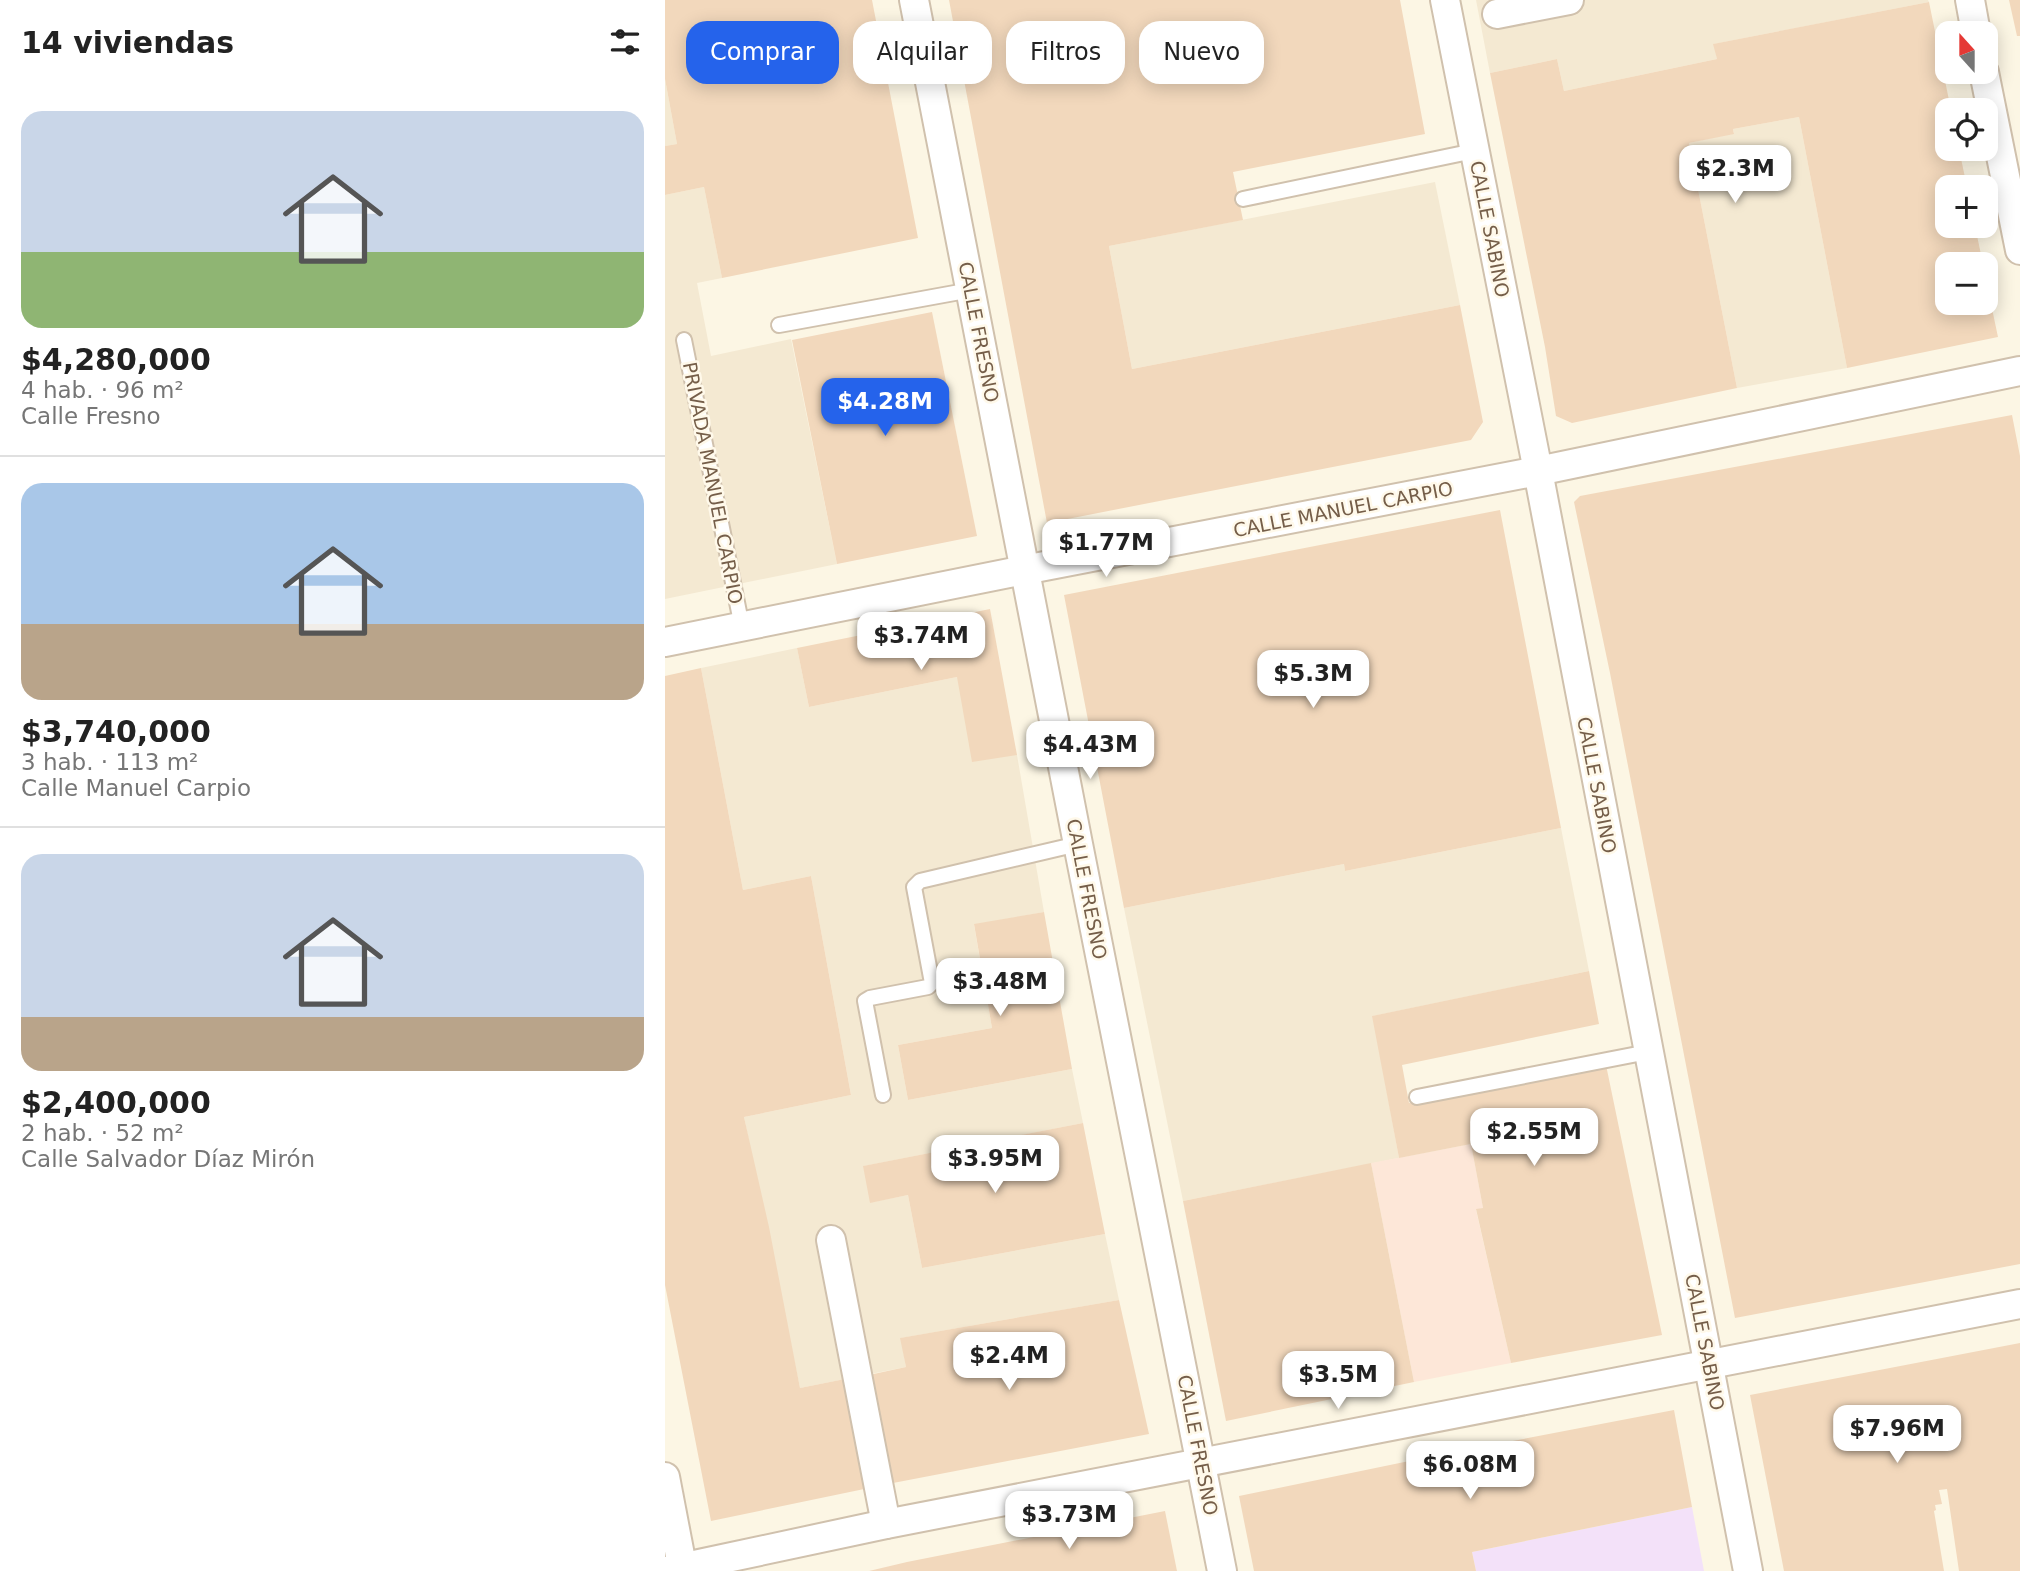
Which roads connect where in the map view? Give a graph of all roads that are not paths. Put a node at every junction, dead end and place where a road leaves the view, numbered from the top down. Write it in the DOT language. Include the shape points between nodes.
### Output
graph roads {
  1 [pos="914,0"];
  2 [pos="1445,0"];
  3 [pos="1569,0"];
  4 [pos="1970,0"];
  5 [pos="1497,14"];
  6 [pos="1974,21"];
  7 [pos="1986,84"];
  8 [pos="1474,151"];
  9 [pos="1243,198"];
  10 [pos="2020,250"];
  11 [pos="971,290"];
  12 [pos="779,326"];
  13 [pos="684,340"];
  14 [pos="2020,371"];
  15 [pos="1538,471"];
  16 [pos="1024,570"];
  17 [pos="741,627"];
  18 [pos="665,642"];
  19 [pos="1078,844"];
  20 [pos="1648,1052"];
  21 [pos="883,1095"];
  22 [pos="1417,1097"];
  23 [pos="831,1240"];
  24 [pos="2020,1304"];
  25 [pos="1709,1364"];
  26 [pos="1201,1463"];
  27 [pos="665,1477"];
  28 [pos="886,1524"];
  29 [pos="677,1570"];
  30 [pos="1222,1571"];
  31 [pos="1748,1571"];
  1 -- 11 [label="street, CALLE FRESNO"];
  2 -- 8 [label="street, CALLE SABINO"];
  3 -- 5 [label="street"];
  4 -- 6 [label="street"];
  7 -- 10 [label="street"];
  8 -- 9 [label="lane"];
  8 -- 15 [label="street, CALLE SABINO"];
  11 -- 12 [label="lane"];
  11 -- 16 [label="street, CALLE FRESNO"];
  13 -- 17 [label="lane, PRIVADA MANUEL CARPIO"];
  14 -- 15 [label="street, CALLE MANUEL CARPIO"];
  15 -- 16 [label="street, CALLE MANUEL CARPIO"];
  15 -- 20 [label="street, CALLE SABINO"];
  16 -- 17 [label="street, CALLE MANUEL CARPIO"];
  16 -- 19 [label="street, CALLE FRESNO"];
  17 -- 18 [label="street, CALLE MANUEL CARPIO"];
  19 -- 21 [label="lane" via="920,881 914,887 932,983 865,1001"];
  19 -- 26 [label="street, CALLE FRESNO"];
  20 -- 22 [label="lane"];
  20 -- 25 [label="street, CALLE SABINO"];
  23 -- 28 [label="street"];
  24 -- 25 [label="street"];
  25 -- 26 [label="street"];
  25 -- 31 [label="street, CALLE SABINO"];
  26 -- 28 [label="street"];
  26 -- 30 [label="street, CALLE FRESNO"];
  27 -- 29 [label="street"];
  28 -- 29 [label="street"];
}
